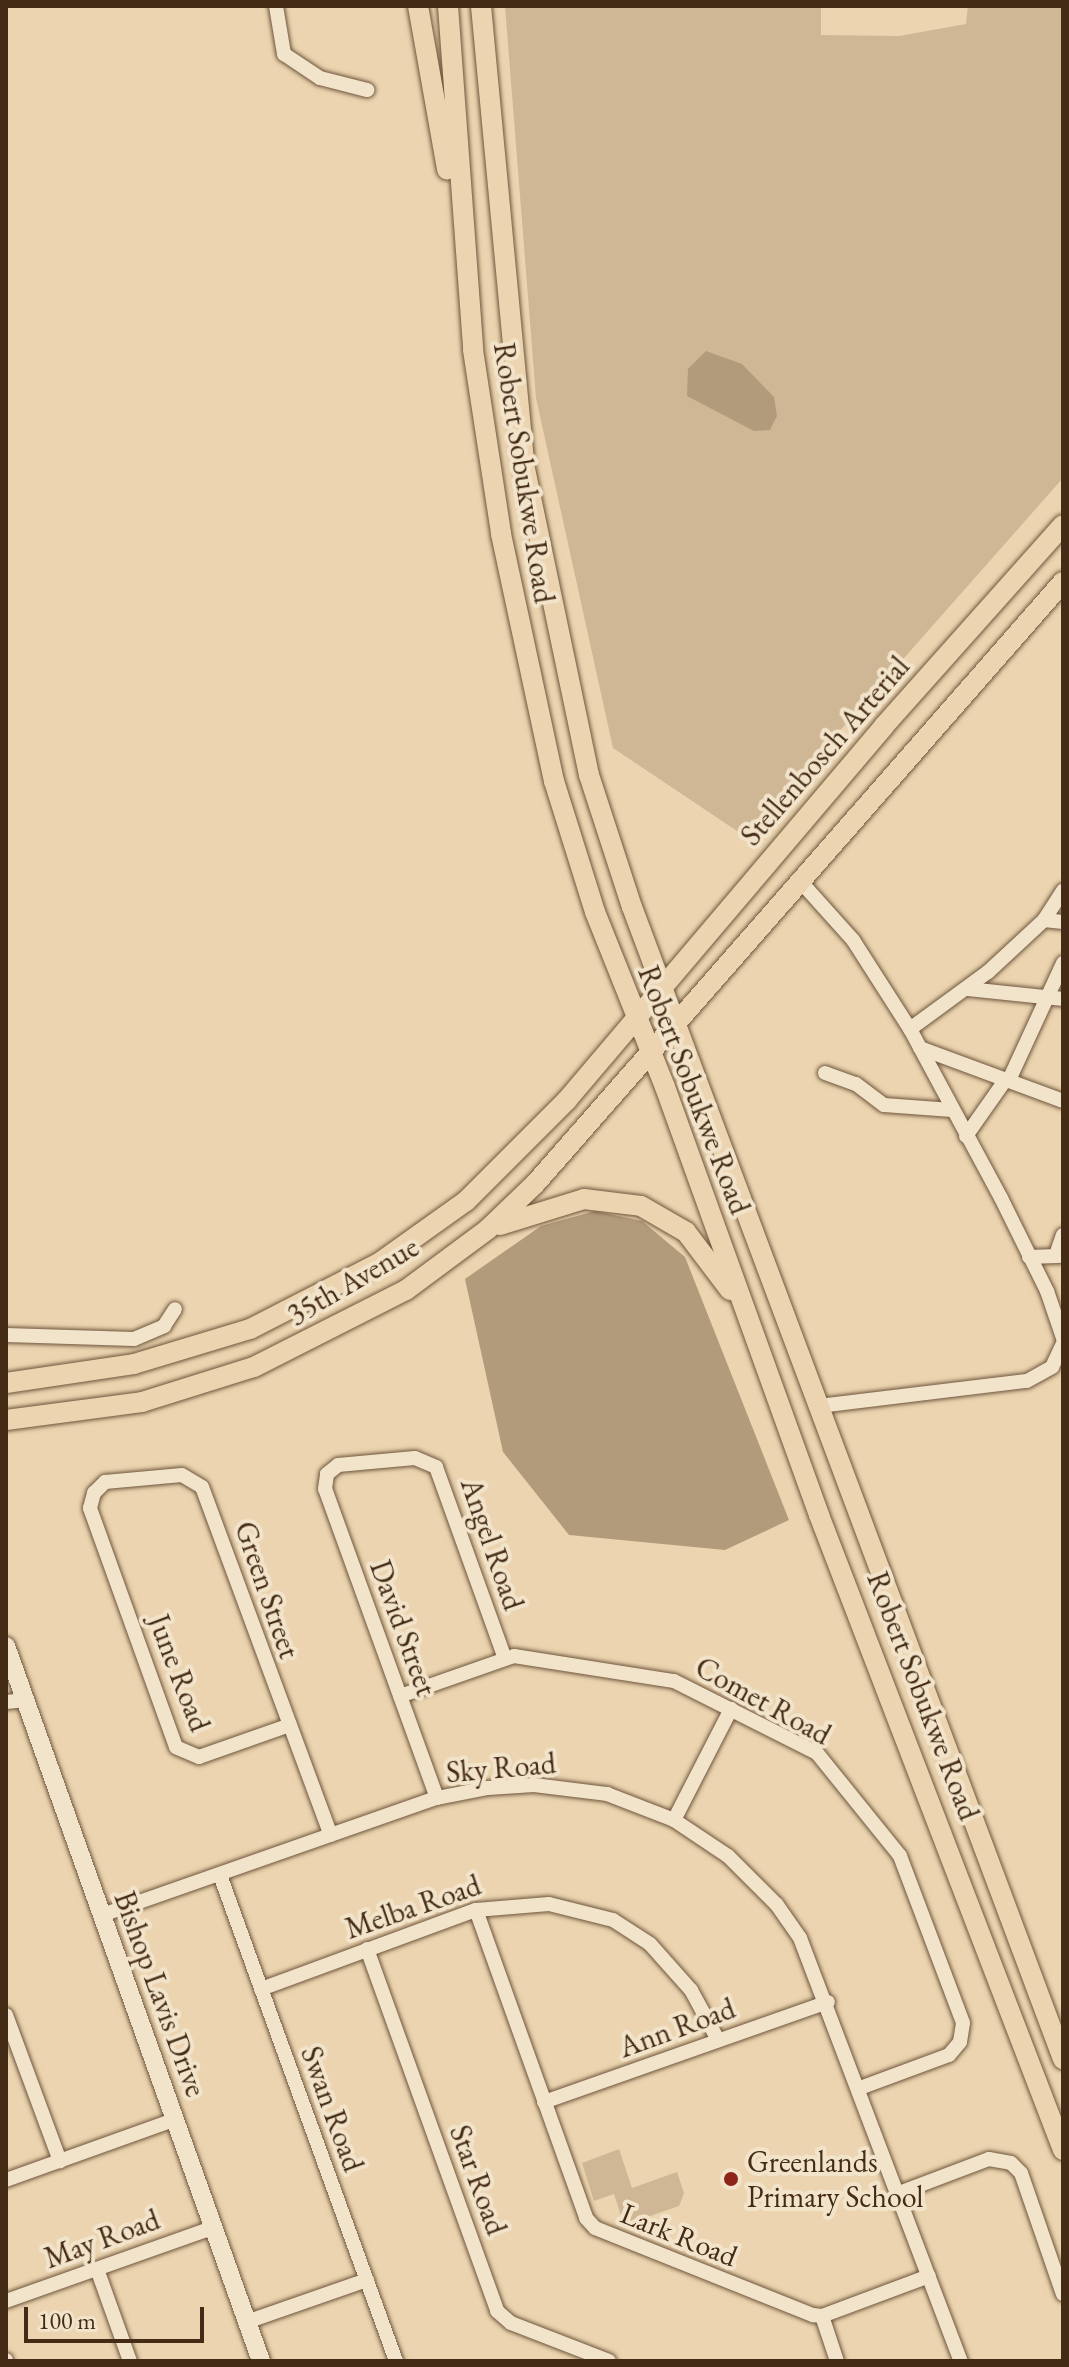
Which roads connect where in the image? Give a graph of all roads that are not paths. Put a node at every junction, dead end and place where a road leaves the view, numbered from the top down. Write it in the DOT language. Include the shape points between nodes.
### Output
graph roads {
  1 [pos="276,6"];
  2 [pos="418,6"];
  3 [pos="448,6"];
  4 [pos="481,6"];
  5 [pos="367,90"];
  6 [pos="463,263"];
  7 [pos="1063,525"];
  8 [pos="1063,582"];
  9 [pos="801,882"];
  10 [pos="1063,891"];
  11 [pos="1044,920"];
  12 [pos="1063,922"];
  13 [pos="1063,963"];
  14 [pos="663,987"];
  15 [pos="968,989"];
  16 [pos="1057,997"];
  17 [pos="636,1019"];
  18 [pos="676,1022"];
  19 [pos="910,1029"];
  20 [pos="920,1048"];
  21 [pos="649,1053"];
  22 [pos="825,1073"];
  23 [pos="1007,1080"];
  24 [pos="1063,1101"];
  25 [pos="952,1110"];
  26 [pos="966,1136"];
  27 [pos="488,1229"];
  28 [pos="1063,1235"];
  29 [pos="1059,1256"];
  30 [pos="1029,1257"];
  31 [pos="175,1309"];
  32 [pos="744,1310"];
  33 [pos="6,1335"];
  34 [pos="1063,1340"];
  35 [pos="1057,1371"];
  36 [pos="6,1383"];
  37 [pos="819,1406"];
  38 [pos="6,1420"];
  39 [pos="327,1474"];
  40 [pos="90,1508"];
  41 [pos="6,1646"];
  42 [pos="504,1656"];
  43 [pos="400,1696"];
  44 [pos="26,1700"];
  45 [pos="6,1702"];
  46 [pos="731,1709"];
  47 [pos="287,1726"];
  48 [pos="437,1798"];
  49 [pos="674,1820"];
  50 [pos="331,1835"];
  51 [pos="220,1875"];
  52 [pos="476,1910"];
  53 [pos="102,1915"];
  54 [pos="367,1949"];
  55 [pos="261,1989"];
  56 [pos="828,2002"];
  57 [pos="6,2015"];
  58 [pos="718,2040"];
  59 [pos="13,2057"];
  60 [pos="1063,2059"];
  61 [pos="860,2088"];
  62 [pos="544,2102"];
  63 [pos="176,2119"];
  64 [pos="1063,2150"];
  65 [pos="60,2161"];
  66 [pos="6,2180"];
  67 [pos="899,2193"];
  68 [pos="215,2227"];
  69 [pos="97,2269"];
  70 [pos="929,2276"];
  71 [pos="367,2280"];
  72 [pos="1063,2294"];
  73 [pos="6,2301"];
  74 [pos="822,2316"];
  75 [pos="249,2321"];
  76 [pos="604,2360"];
  77 [pos="130,2361"];
  78 [pos="261,2361"];
  79 [pos="396,2361"];
  80 [pos="837,2361"];
  81 [pos="961,2361"];
  1 -- 5 [label="street" via="284,54 320,78"];
  2 -- 6 [label="main road"];
  3 -- 6 [label="main road, Robert Sobukwe Road"];
  4 -- 14 [label="main road, Robert Sobukwe Road" via="518,420 536,526 579,738"];
  6 -- 17 [label="main road, Robert Sobukwe Road" via="501,534 533,695 582,871"];
  7 -- 14 [label="main road, Stellenbosch Arterial"];
  8 -- 9 [label="main road"];
  9 -- 18 [label="main road"];
  9 -- 19 [label="street" via="853,940"];
  10 -- 11 [label="street"];
  11 -- 12 [label="street"];
  11 -- 15 [label="street"];
  13 -- 16 [label="street"];
  14 -- 17 [label="main road, Stellenbosch Arterial"];
  14 -- 18 [label="main road, Robert Sobukwe Road"];
  15 -- 16 [label="street"];
  15 -- 19 [label="street"];
  16 -- 23 [label="street"];
  17 -- 21 [label="main road, Robert Sobukwe Road"];
  17 -- 36 [label="main road, 35th Avenue" via="491,1181 379,1263 250,1329 184,1351 87,1374"];
  18 -- 21 [label="main road"];
  18 -- 37 [label="main road, Robert Sobukwe Road"];
  19 -- 20 [label="street"];
  20 -- 23 [label="street"];
  20 -- 25 [label="street"];
  21 -- 27 [label="main road, 35th Avenue"];
  21 -- 32 [label="main road, Robert Sobukwe Road"];
  22 -- 25 [label="street" via="856,1084 884,1105"];
  23 -- 24 [label="street"];
  23 -- 26 [label="street"];
  25 -- 26 [label="street"];
  26 -- 30 [label="street"];
  27 -- 32 [label="main road" via="568,1201 602,1198 641,1206 686,1232"];
  27 -- 38 [label="main road, 35th Avenue" via="406,1290 254,1367 142,1402"];
  28 -- 29 [label="street"];
  29 -- 30 [label="street"];
  30 -- 34 [label="street"];
  31 -- 33 [label="street" via="164,1326 134,1339"];
  32 -- 64 [label="main road, Robert Sobukwe Road"];
  34 -- 35 [label="street"];
  35 -- 37 [label="street" via="1010,1385"];
  37 -- 60 [label="main road, Robert Sobukwe Road"];
  39 -- 42 [label="street, Angel Road" via="338,1465 415,1458 436,1467"];
  39 -- 43 [label="street, David Street" via="325,1489"];
  40 -- 47 [label="street, June Road" via="176,1747 199,1757"];
  40 -- 47 [label="street, Green Street" via="94,1493 105,1482 182,1475 202,1487"];
  41 -- 44 [label="street, Bishop Lavis Drive"];
  42 -- 43 [label="street, Comet Road"];
  42 -- 46 [label="street, Comet Road" via="661,1678"];
  43 -- 48 [label="street, David Street"];
  44 -- 45 [label="street"];
  44 -- 53 [label="street, Bishop Lavis Drive"];
  46 -- 49 [label="street"];
  46 -- 61 [label="street, Comet Road" via="817,1753 900,1856 963,2023 960,2042 949,2055"];
  47 -- 50 [label="street, Green Street"];
  48 -- 49 [label="street, Sky Road" via="488,1788 567,1787 622,1798"];
  48 -- 50 [label="street, Sky Road"];
  49 -- 56 [label="street, Sky Road" via="728,1856 777,1905 800,1938"];
  50 -- 51 [label="street, Sky Road"];
  51 -- 53 [label="street, Sky Road"];
  51 -- 55 [label="street, Swan Road"];
  52 -- 54 [label="street, Melba Road"];
  52 -- 58 [label="street, Melba Road" via="549,1904 613,1920 650,1944 679,1973"];
  52 -- 62 [label="street, Lark Road"];
  53 -- 63 [label="street, Bishop Lavis Drive"];
  54 -- 55 [label="street, Melba Road"];
  54 -- 76 [label="street, Star Road" via="497,2311 511,2323"];
  55 -- 71 [label="street, Swan Road"];
  56 -- 58 [label="street, Ann Road"];
  56 -- 61 [label="street, Sky Road"];
  57 -- 59 [label="street"];
  58 -- 62 [label="street, Ann Road"];
  59 -- 65 [label="street"];
  61 -- 67 [label="street, Sky Road"];
  62 -- 74 [label="street, Lark Road" via="586,2218 595,2228"];
  63 -- 65 [label="street"];
  63 -- 68 [label="street, Bishop Lavis Drive"];
  65 -- 66 [label="street"];
  67 -- 70 [label="street, Sky Road"];
  67 -- 72 [label="street" via="989,2159 1011,2163 1021,2173"];
  68 -- 69 [label="street, May Road"];
  68 -- 75 [label="street, Bishop Lavis Drive"];
  69 -- 73 [label="street, May Road"];
  69 -- 77 [label="street"];
  70 -- 74 [label="street"];
  70 -- 81 [label="street, Sky Road"];
  71 -- 75 [label="street"];
  71 -- 79 [label="street, Swan Road"];
  74 -- 80 [label="street"];
  75 -- 78 [label="street, Bishop Lavis Drive"];
}
